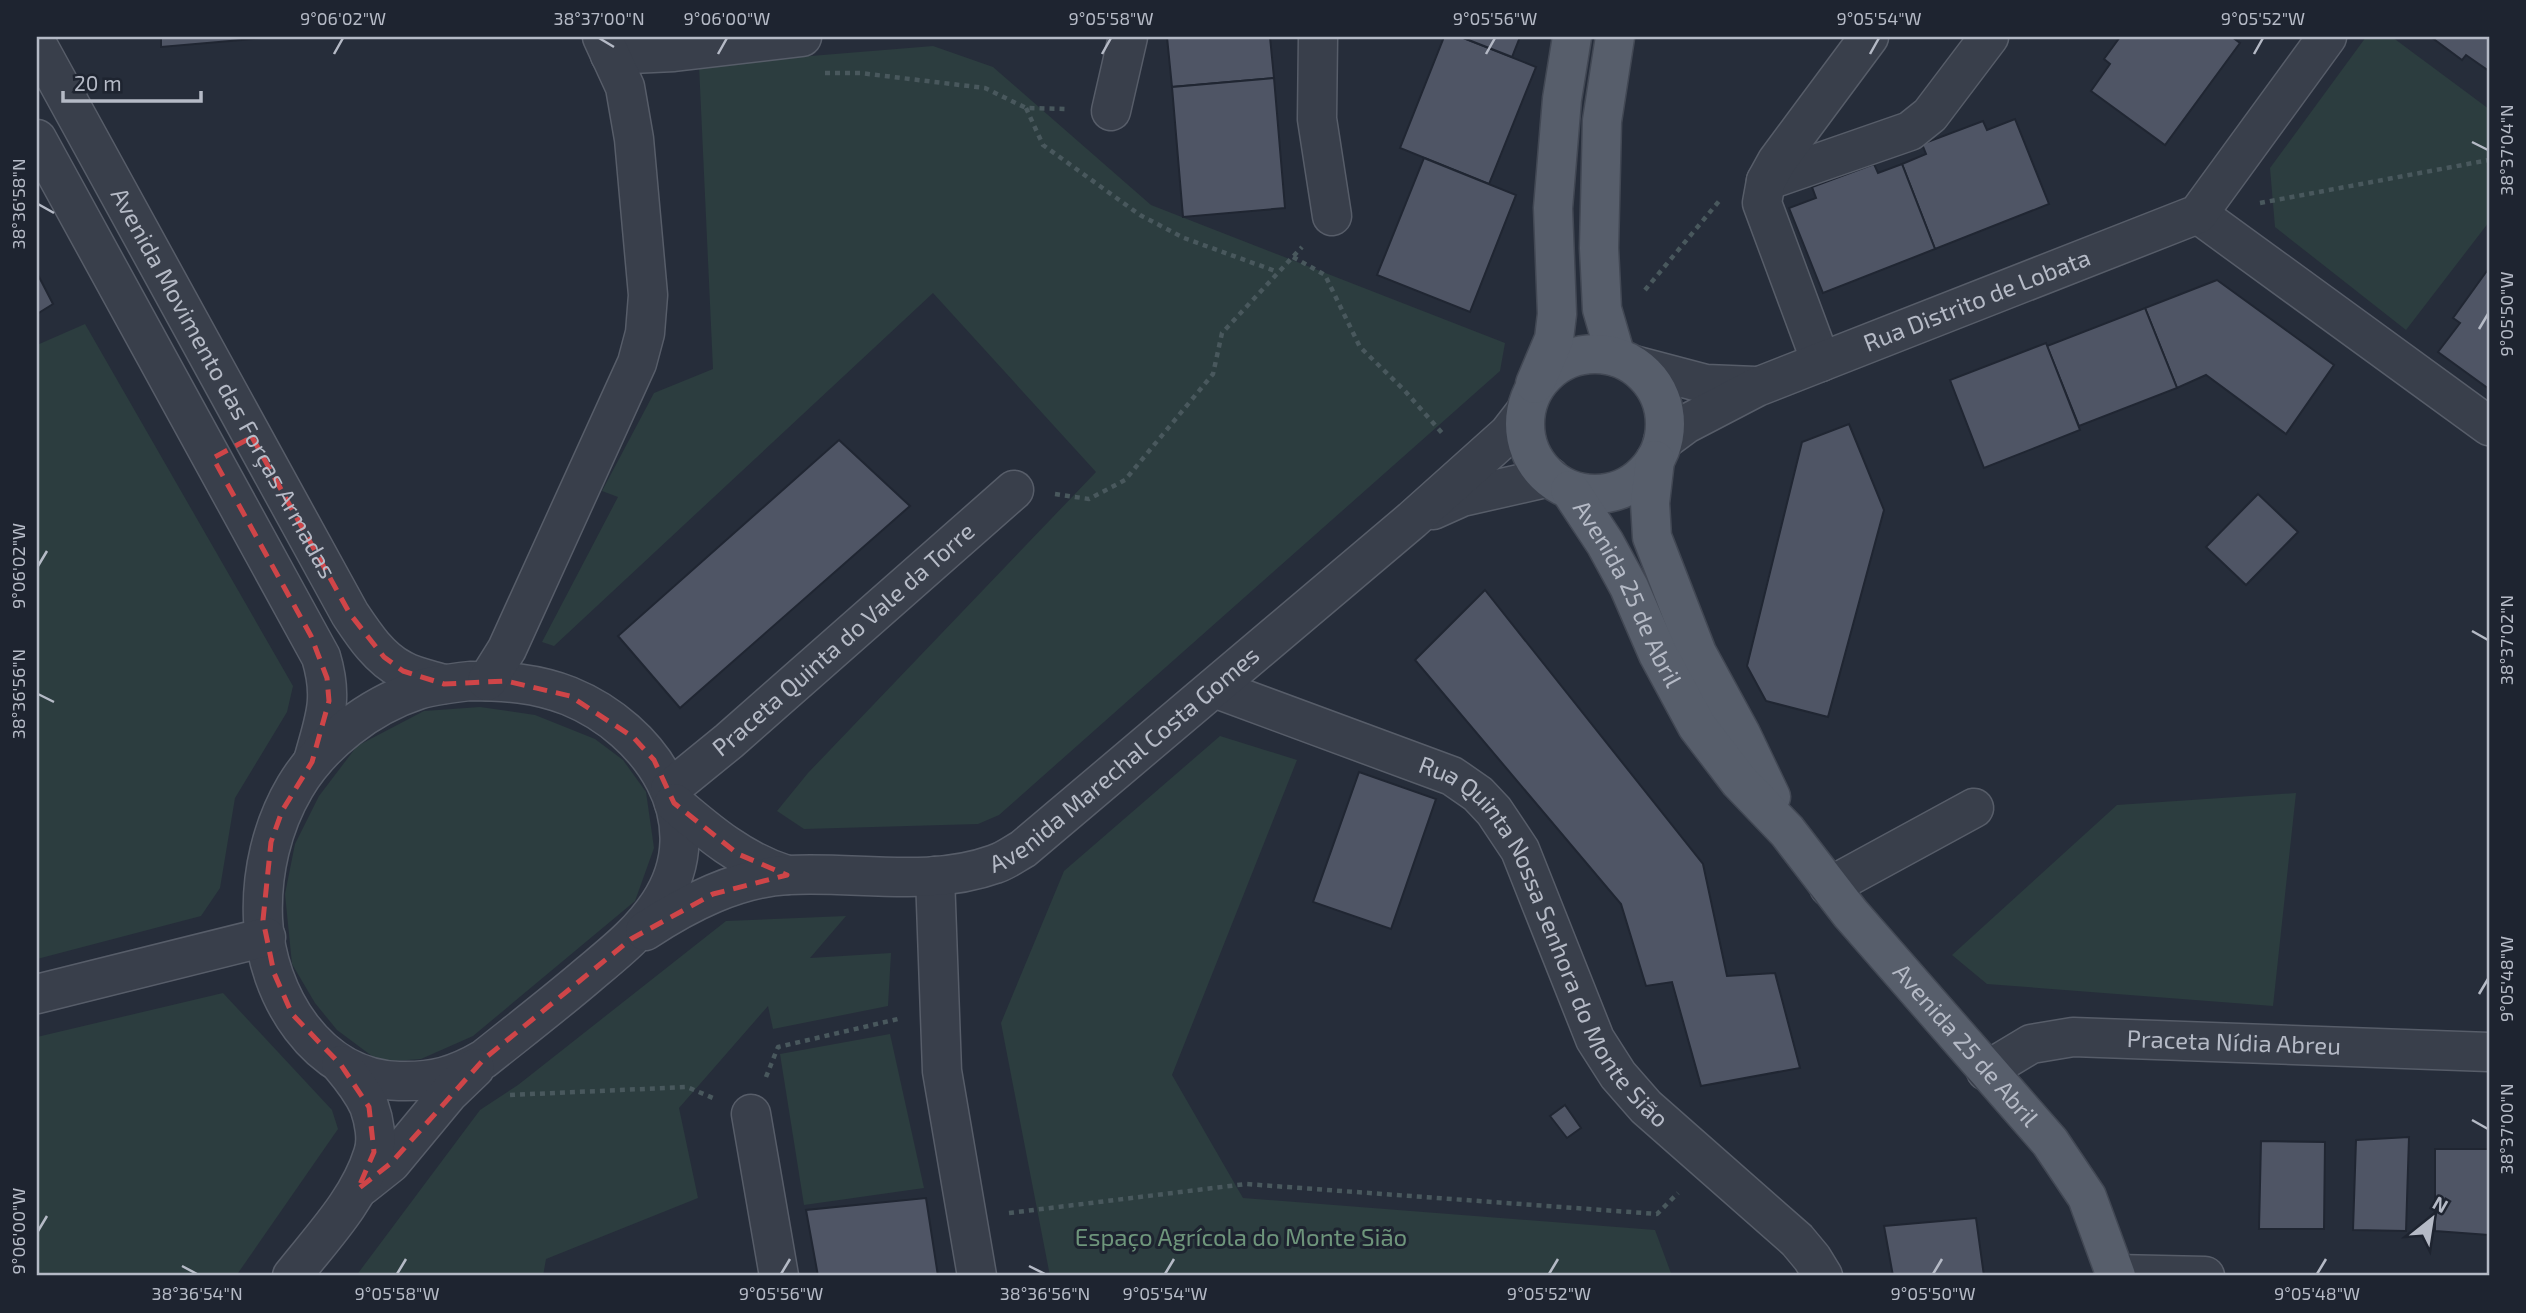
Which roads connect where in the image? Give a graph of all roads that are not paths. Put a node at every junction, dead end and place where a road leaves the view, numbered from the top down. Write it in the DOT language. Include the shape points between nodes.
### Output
graph roads {
  1 [pos="802,37"];
  2 [pos="1128,37"];
  3 [pos="1318,37"];
  4 [pos="1572,37"];
  5 [pos="1615,37"];
  6 [pos="1869,37"];
  7 [pos="1989,37"];
  8 [pos="2326,37"];
  9 [pos="37,44"];
  10 [pos="606,46"];
  11 [pos="1111,111"];
  12 [pos="37,139"];
  13 [pos="1766,181"];
  14 [pos="2197,214"];
  15 [pos="1332,216"];
  16 [pos="1620,352"];
  17 [pos="1821,362"];
  18 [pos="1757,387"];
  19 [pos="1529,400"];
  20 [pos="2489,426"];
  21 [pos="252,437"];
  22 [pos="1659,450"];
  23 [pos="213,458"];
  24 [pos="1560,483"];
  25 [pos="1014,490"];
  26 [pos="1412,520"];
  27 [pos="487,681"];
  28 [pos="444,684"];
  29 [pos="1214,688"];
  30 [pos="312,762"];
  31 [pos="672,796"];
  32 [pos="1973,808"];
  33 [pos="1787,831"];
  34 [pos="787,875"];
  35 [pos="934,876"];
  36 [pos="1829,887"];
  37 [pos="265,937"];
  38 [pos="631,939"];
  39 [pos="37,994"];
  40 [pos="2489,1052"];
  41 [pos="484,1059"];
  42 [pos="341,1065"];
  43 [pos="1986,1071"];
  44 [pos="751,1114"];
  45 [pos="358,1189"];
  46 [pos="2116,1275"];
  47 [pos="292,1276"];
  48 [pos="779,1276"];
  49 [pos="977,1276"];
  50 [pos="1823,1276"];
  51 [pos="2205,1276"];
  1 -- 10 [label="street" via="674,52"];
  2 -- 11 [label="street"];
  3 -- 15 [label="street" via="1317,119"];
  4 -- 19 [label="main road" via="1553,208 1554,340"];
  5 -- 16 [label="main road" via="1602,121 1599,209 1602,309"];
  6 -- 13 [label="street"];
  7 -- 13 [label="street" via="1930,115 1910,131"];
  8 -- 14 [label="street"];
  9 -- 21 [label="street, Avenida Movimento das Forças Armadas"];
  10 -- 27 [label="street" via="625,87 634,139 648,295 645,333 637,363 524,613"];
  12 -- 23 [label="street, Avenida Movimento das Forças Armadas"];
  13 -- 17 [label="street" via="1762,204"];
  14 -- 17 [label="street, Rua Distrito de Lobata"];
  14 -- 20 [label="street"];
  16 -- 18 [label="street, Rua Distrito de Lobata" via="1706,384"];
  16 -- 19 [label="main road" via="1578,355 1560,362 1545,374"];
  16 -- 22 [label="main road" via="1649,380 1660,398 1665,419"];
  17 -- 18 [label="street, Rua Distrito de Lobata"];
  18 -- 22 [label="street, Rua Distrito de Lobata" via="1686,424"];
  19 -- 24 [label="main road" via="1525,437 1534,459"];
  19 -- 26 [label="street, Avenida Marechal Costa Gomes" via="1508,433"];
  21 -- 23 [label="street"];
  21 -- 28 [label="street, Avenida Movimento das Forças Armadas" via="367,640 402,671"];
  22 -- 24 [label="main road" via="1639,479 1618,490 1594,494"];
  22 -- 33 [label="main road, Avenida 25 de Abril" via="1650,503 1652,537 1660,561 1697,653"];
  23 -- 30 [label="street, Avenida Movimento das Forças Armadas" via="321,657 329,701"];
  24 -- 26 [label="street, Avenida Marechal Costa Gomes" via="1462,497"];
  24 -- 33 [label="main road, Avenida 25 de Abril" via="1605,543 1698,726 1739,781"];
  25 -- 31 [label="street, Praceta Quinta do Vale da Torre"];
  26 -- 29 [label="street, Avenida Marechal Costa Gomes"];
  27 -- 28 [label="street"];
  27 -- 31 [label="street" via="540,686 596,709 615,721 654,760"];
  28 -- 30 [label="street" via="376,709"];
  29 -- 35 [label="street, Avenida Marechal Costa Gomes" via="1023,849 998,863"];
  29 -- 50 [label="street, Rua Quinta Nossa Senhora do Monte Sião" via="1415,761 1452,776 1478,794 1520,850 1595,1039 1618,1075 1646,1107 1797,1240"];
  30 -- 37 [label="street" via="282,811 271,842 263,897"];
  31 -- 34 [label="street, Avenida Marechal Costa Gomes" via="738,854"];
  31 -- 38 [label="street" via="679,825 673,877 661,901"];
  32 -- 36 [label="street"];
  33 -- 36 [label="main road, Avenida 25 de Abril"];
  34 -- 35 [label="street, Avenida Marechal Costa Gomes"];
  34 -- 38 [label="street, Avenida Marechal Costa Gomes" via="745,882 713,894"];
  35 -- 49 [label="street" via="942,1071"];
  36 -- 43 [label="main road, Avenida 25 de Abril"];
  37 -- 39 [label="street"];
  37 -- 42 [label="street" via="292,1014 313,1042"];
  38 -- 41 [label="street"];
  40 -- 43 [label="street, Praceta Nídia Abreu" via="2073,1037 2031,1045"];
  41 -- 42 [label="street" via="460,1073 415,1082 382,1081"];
  41 -- 45 [label="street" via="445,1097 391,1163"];
  42 -- 45 [label="street" via="369,1107 375,1130 374,1152"];
  43 -- 46 [label="main road, Avenida 25 de Abril" via="2050,1142 2087,1197"];
  44 -- 48 [label="street"];
  45 -- 47 [label="street"];
  46 -- 51 [label="street"];
}
